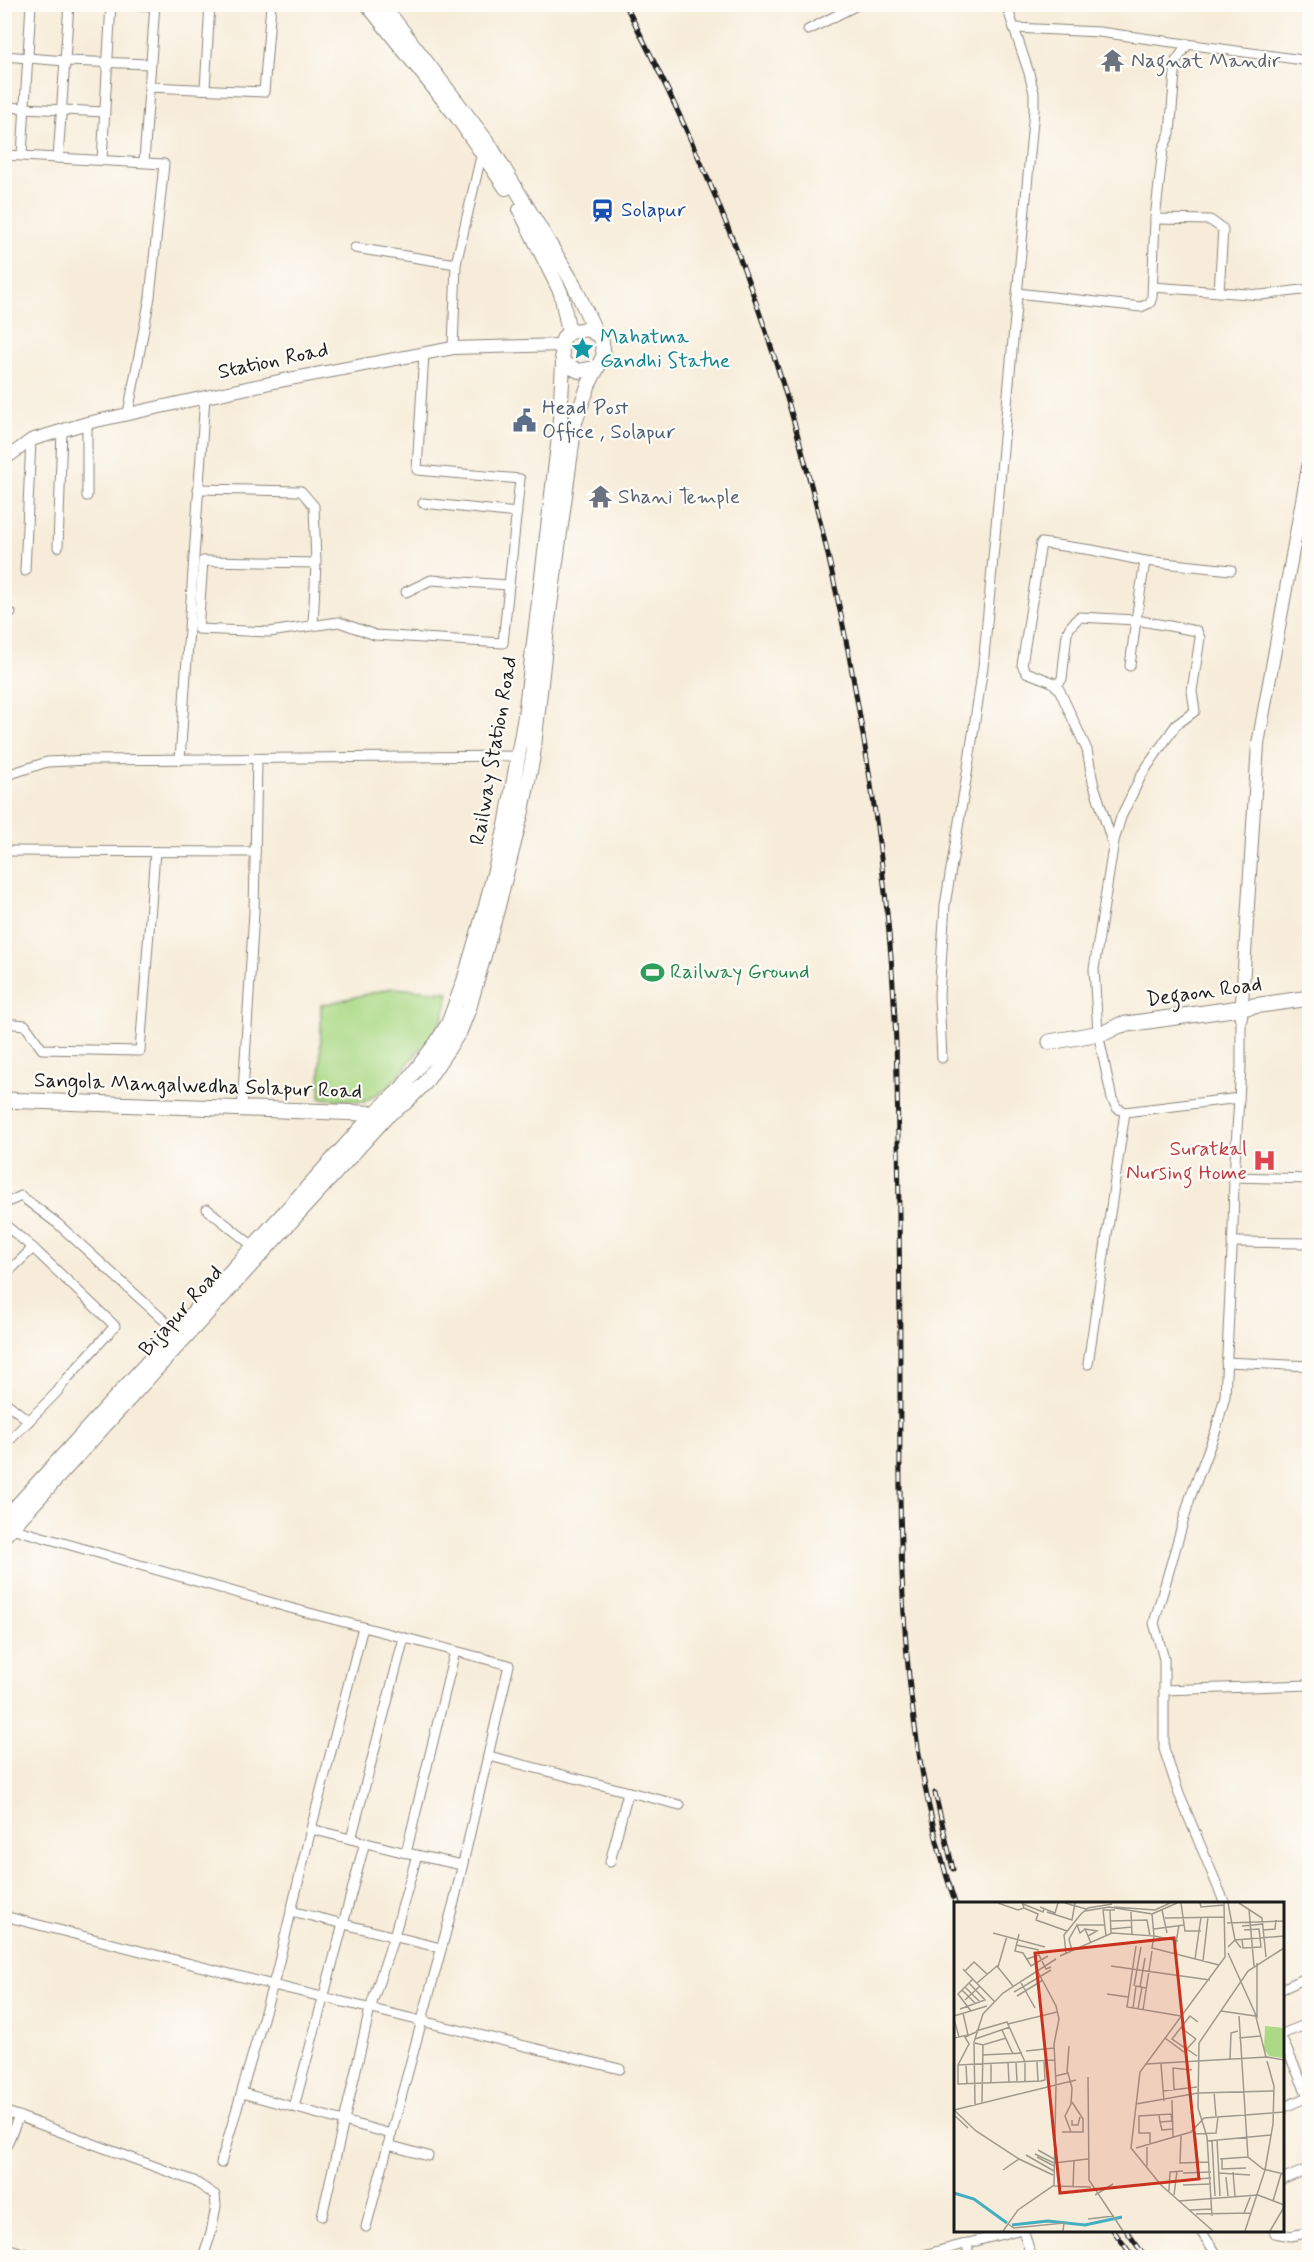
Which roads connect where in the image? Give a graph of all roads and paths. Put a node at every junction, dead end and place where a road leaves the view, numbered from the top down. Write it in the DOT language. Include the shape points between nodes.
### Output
graph roads {
  1 [pos="31,4"];
  2 [pos="69,4"];
  3 [pos="111,4"];
  4 [pos="121,4"];
  5 [pos="210,4"];
  6 [pos="271,4"];
  7 [pos="367,4"];
  8 [pos="382,4"];
  9 [pos="859,4"];
  10 [pos="1006,4"];
  11 [pos="155,5"];
  12 [pos="1015,28"];
  13 [pos="808,30"];
  14 [pos="1188,44"];
  15 [pos="4,56"];
  16 [pos="28,58"];
  17 [pos="64,61"];
  18 [pos="1310,61"];
  19 [pos="108,63"];
  20 [pos="151,64"];
  21 [pos="149,87"];
  22 [pos="205,89"];
  23 [pos="4,106"];
  24 [pos="25,108"];
  25 [pos="61,110"];
  26 [pos="105,112"];
  27 [pos="482,152"];
  28 [pos="4,154"];
  29 [pos="22,155"];
  30 [pos="58,158"];
  31 [pos="102,160"];
  32 [pos="144,162"];
  33 [pos="1155,219"];
  34 [pos="355,248"];
  35 [pos="456,264"];
  36 [pos="1153,287"];
  37 [pos="1310,289"];
  38 [pos="1219,292"];
  39 [pos="1017,293"];
  40 [pos="570,332"];
  41 [pos="596,333"];
  42 [pos="561,345"];
  43 [pos="453,348"];
  44 [pos="424,353"];
  45 [pos="563,363"];
  46 [pos="596,368"];
  47 [pos="205,397"];
  48 [pos="128,413"];
  49 [pos="87,423"];
  50 [pos="62,430"];
  51 [pos="31,440"];
  52 [pos="4,460"];
  53 [pos="1309,463"];
  54 [pos="198,489"];
  55 [pos="87,496"];
  56 [pos="423,503"];
  57 [pos="517,513"];
  58 [pos="58,547"];
  59 [pos="1145,561"];
  60 [pos="316,563"];
  61 [pos="1231,570"];
  62 [pos="25,571"];
  63 [pos="509,585"];
  64 [pos="406,592"];
  65 [pos="1136,620"];
  66 [pos="313,626"];
  67 [pos="1130,666"];
  68 [pos="1056,686"];
  69 [pos="526,756"];
  70 [pos="180,760"];
  71 [pos="257,760"];
  72 [pos="4,776"];
  73 [pos="1113,845"];
  74 [pos="4,851"];
  75 [pos="155,852"];
  76 [pos="255,852"];
  77 [pos="1310,998"];
  78 [pos="1310,1008"];
  79 [pos="1241,1013"];
  80 [pos="4,1023"];
  81 [pos="1102,1033"];
  82 [pos="1050,1042"];
  83 [pos="942,1058"];
  84 [pos="1239,1098"];
  85 [pos="4,1100"];
  86 [pos="242,1109"];
  87 [pos="1125,1112"];
  88 [pos="381,1114"];
  89 [pos="1234,1177"];
  90 [pos="1310,1179"];
  91 [pos="4,1204"];
  92 [pos="207,1209"];
  93 [pos="4,1224"];
  94 [pos="1233,1242"];
  95 [pos="1310,1243"];
  96 [pos="253,1246"];
  97 [pos="33,1248"];
  98 [pos="4,1276"];
  99 [pos="180,1335"];
  100 [pos="1226,1362"];
  101 [pos="1088,1364"];
  102 [pos="1310,1366"];
  103 [pos="4,1401"];
  104 [pos="29,1421"];
  105 [pos="4,1446"];
  106 [pos="7,1528"];
  107 [pos="363,1627"];
  108 [pos="404,1638"];
  109 [pos="455,1651"];
  110 [pos="1310,1685"];
  111 [pos="1164,1690"];
  112 [pos="489,1755"];
  113 [pos="628,1792"];
  114 [pos="680,1805"];
  115 [pos="311,1829"];
  116 [pos="351,1839"];
  117 [pos="365,1842"];
  118 [pos="406,1853"];
  119 [pos="417,1855"];
  120 [pos="610,1862"];
  121 [pos="462,1865"];
  122 [pos="1224,1902"];
  123 [pos="291,1911"];
  124 [pos="4,1916"];
  125 [pos="343,1924"];
  126 [pos="394,1936"];
  127 [pos="441,1948"];
  128 [pos="1310,1976"];
  129 [pos="273,1985"];
  130 [pos="1284,1988"];
  131 [pos="323,1997"];
  132 [pos="370,2009"];
  133 [pos="422,2021"];
  134 [pos="1310,2023"];
  135 [pos="1284,2033"];
  136 [pos="1284,2043"];
  137 [pos="620,2069"];
  138 [pos="242,2093"];
  139 [pos="1309,2096"];
  140 [pos="294,2107"];
  141 [pos="1284,2107"];
  142 [pos="4,2111"];
  143 [pos="19,2116"];
  144 [pos="344,2121"];
  145 [pos="391,2134"];
  146 [pos="388,2145"];
  147 [pos="4,2151"];
  148 [pos="428,2156"];
  149 [pos="222,2163"];
  150 [pos="1310,2168"];
  151 [pos="1284,2179"];
  152 [pos="322,2216"];
  153 [pos="366,2227"];
  154 [pos="1010,2232"];
  155 [pos="1024,2232"];
  156 [pos="1201,2232"];
  157 [pos="1275,2232"];
  158 [pos="1310,2232"];
  159 [pos="967,2243"];
  160 [pos="4,2247"];
  161 [pos="14,2254"];
  162 [pos="1218,2256"];
  163 [pos="38,2258"];
  164 [pos="203,2258"];
  165 [pos="912,2258"];
  166 [pos="969,2258"];
  167 [pos="1032,2258"];
  1 -- 16 [label="street"];
  2 -- 17 [label="street"];
  3 -- 19 [label="street"];
  4 -- 11 [label="street"];
  5 -- 22 [label="street"];
  6 -- 22 [label="street" via="264,92"];
  7 -- 27 [label="main road"];
  8 -- 41 [label="main road" via="494,152 573,283"];
  9 -- 13 [label="street"];
  10 -- 12 [label="street"];
  11 -- 20 [label="street"];
  12 -- 14 [label="street" via="1100,32"];
  12 -- 39 [label="street" via="1034,93"];
  14 -- 18 [label="street"];
  14 -- 33 [label="street" via="1176,61 1170,134 1163,149"];
  15 -- 16 [label="street"];
  16 -- 17 [label="street"];
  16 -- 24 [label="street"];
  17 -- 19 [label="street"];
  17 -- 25 [label="street"];
  19 -- 20 [label="street"];
  19 -- 26 [label="street"];
  20 -- 21 [label="street"];
  21 -- 22 [label="street"];
  21 -- 32 [label="street"];
  23 -- 24 [label="street"];
  24 -- 25 [label="street"];
  24 -- 29 [label="street"];
  25 -- 26 [label="street"];
  25 -- 30 [label="street"];
  26 -- 31 [label="street"];
  27 -- 35 [label="street"];
  27 -- 40 [label="main road" via="526,220 561,293"];
  28 -- 29 [label="street"];
  29 -- 30 [label="street"];
  30 -- 31 [label="street"];
  31 -- 32 [label="street"];
  32 -- 48 [label="street" via="164,164 150,297"];
  33 -- 36 [label="street"];
  33 -- 38 [label="street" via="1210,220 1223,229"];
  34 -- 35 [label="street"];
  35 -- 43 [label="street"];
  36 -- 38 [label="street"];
  36 -- 39 [label="street" via="1150,303 1141,307"];
  37 -- 38 [label="street" via="1261,295"];
  39 -- 83 [label="street" via="982,667 945,904 939,995"];
  40 -- 41 [label="main road" via="581,328"];
  40 -- 42 [label="main road"];
  41 -- 46 [label="main road" via="604,350"];
  42 -- 43 [label="main road, Station Road"];
  42 -- 45 [label="main road"];
  43 -- 44 [label="main road, Station Road"];
  44 -- 47 [label="main road, Station Road"];
  44 -- 57 [label="street" via="417,470 520,479"];
  45 -- 46 [label="main road" via="579,371"];
  45 -- 69 [label="main road, Railway Station Road"];
  46 -- 69 [label="main road, Railway Station Road" via="575,422"];
  47 -- 48 [label="main road, Station Road"];
  47 -- 54 [label="street"];
  48 -- 49 [label="main road, Station Road"];
  49 -- 50 [label="main road, Station Road"];
  49 -- 55 [label="street"];
  50 -- 51 [label="main road, Station Road"];
  50 -- 58 [label="street"];
  51 -- 52 [label="main road, Station Road"];
  51 -- 62 [label="street"];
  53 -- 79 [label="main road" via="1258,744"];
  54 -- 60 [label="street" via="301,491 314,506"];
  54 -- 70 [label="street"];
  56 -- 57 [label="street"];
  57 -- 63 [label="street"];
  59 -- 61 [label="street"];
  59 -- 65 [label="street"];
  59 -- 68 [label="street" via="1041,543 1022,664 1026,672"];
  60 -- 66 [label="street"];
  60 -- 66 [label="street" via="203,561 198,629 269,632"];
  63 -- 64 [label="street" via="431,580"];
  63 -- 66 [label="street" via="503,643 375,635 339,622"];
  65 -- 67 [label="street"];
  65 -- 68 [label="street" via="1079,617 1074,621 1067,633 1062,679"];
  65 -- 73 [label="street" via="1197,631 1200,638 1192,691 1195,711 1176,725 1142,774"];
  68 -- 73 [label="street" via="1087,750"];
  69 -- 71 [label="street"];
  69 -- 88 [label="main road, Railway Station Road" via="522,811 470,1008 460,1031 425,1083 405,1103"];
  70 -- 71 [label="street"];
  70 -- 72 [label="street" via="47,762"];
  71 -- 76 [label="street"];
  73 -- 81 [label="street" via="1094,969"];
  74 -- 75 [label="street"];
  75 -- 76 [label="street"];
  75 -- 80 [label="street" via="140,1051 42,1049 25,1025"];
  76 -- 86 [label="street" via="255,912"];
  77 -- 79 [label="highway, Degaon Road"];
  78 -- 79 [label="highway, Degaon Road"];
  79 -- 81 [label="highway, Degaon Road" via="1121,1034"];
  79 -- 84 [label="street"];
  81 -- 82 [label="highway, Degaon Road"];
  81 -- 87 [label="street" via="1112,1099"];
  84 -- 87 [label="street"];
  84 -- 89 [label="street"];
  85 -- 86 [label="highway, Sangola Mangalwedha Solapur Road"];
  86 -- 88 [label="highway, Sangola Mangalwedha Solapur Road"];
  87 -- 101 [label="street"];
  88 -- 96 [label="main road"];
  88 -- 99 [label="main road, Bijapur Road"];
  89 -- 90 [label="street"];
  89 -- 94 [label="street"];
  91 -- 99 [label="street" via="21,1196 58,1224"];
  92 -- 96 [label="street"];
  93 -- 97 [label="street"];
  94 -- 95 [label="street"];
  94 -- 100 [label="street"];
  96 -- 99 [label="main road"];
  97 -- 98 [label="street"];
  97 -- 104 [label="street" via="115,1326"];
  99 -- 106 [label="main road, Bijapur Road"];
  100 -- 102 [label="street"];
  100 -- 111 [label="street" via="1225,1396 1216,1430 1190,1498 1154,1623 1164,1659"];
  103 -- 104 [label="street"];
  104 -- 105 [label="street"];
  106 -- 107 [label="street"];
  107 -- 108 [label="street"];
  107 -- 115 [label="street"];
  108 -- 109 [label="street"];
  108 -- 116 [label="street"];
  109 -- 112 [label="street" via="509,1665"];
  109 -- 118 [label="street"];
  110 -- 111 [label="street"];
  111 -- 122 [label="street" via="1164,1749"];
  112 -- 113 [label="street"];
  112 -- 121 [label="street"];
  113 -- 114 [label="street"];
  113 -- 120 [label="street"];
  115 -- 116 [label="street"];
  115 -- 123 [label="street"];
  116 -- 117 [label="street"];
  117 -- 118 [label="street"];
  117 -- 125 [label="street"];
  118 -- 119 [label="street"];
  119 -- 121 [label="street"];
  119 -- 126 [label="street"];
  121 -- 127 [label="street"];
  123 -- 125 [label="street"];
  123 -- 129 [label="street"];
  124 -- 129 [label="street"];
  125 -- 126 [label="street"];
  125 -- 131 [label="street"];
  126 -- 127 [label="street"];
  126 -- 132 [label="street"];
  127 -- 133 [label="street"];
  128 -- 130 [label="street"];
  129 -- 131 [label="street"];
  129 -- 138 [label="street"];
  131 -- 132 [label="street"];
  131 -- 140 [label="street"];
  132 -- 133 [label="street"];
  132 -- 144 [label="street"];
  133 -- 137 [label="street"];
  133 -- 145 [label="street"];
  134 -- 135 [label="street"];
  136 -- 139 [label="street"];
  138 -- 140 [label="street"];
  138 -- 149 [label="street"];
  139 -- 141 [label="street"];
  140 -- 144 [label="street"];
  142 -- 143 [label="street"];
  143 -- 147 [label="street"];
  143 -- 164 [label="street" via="208,2188 215,2195 216,2206"];
  144 -- 145 [label="street"];
  144 -- 152 [label="street"];
  145 -- 146 [label="street"];
  146 -- 148 [label="street"];
  146 -- 153 [label="street"];
  150 -- 151 [label="street"];
  154 -- 159 [label="street"];
  155 -- 167 [label="street"];
  156 -- 162 [label="street"];
  157 -- 158 [label="street" via="1291,2236"];
  159 -- 165 [label="street"];
  159 -- 166 [label="street"];
  160 -- 161 [label="street"];
  161 -- 163 [label="street"];
}
